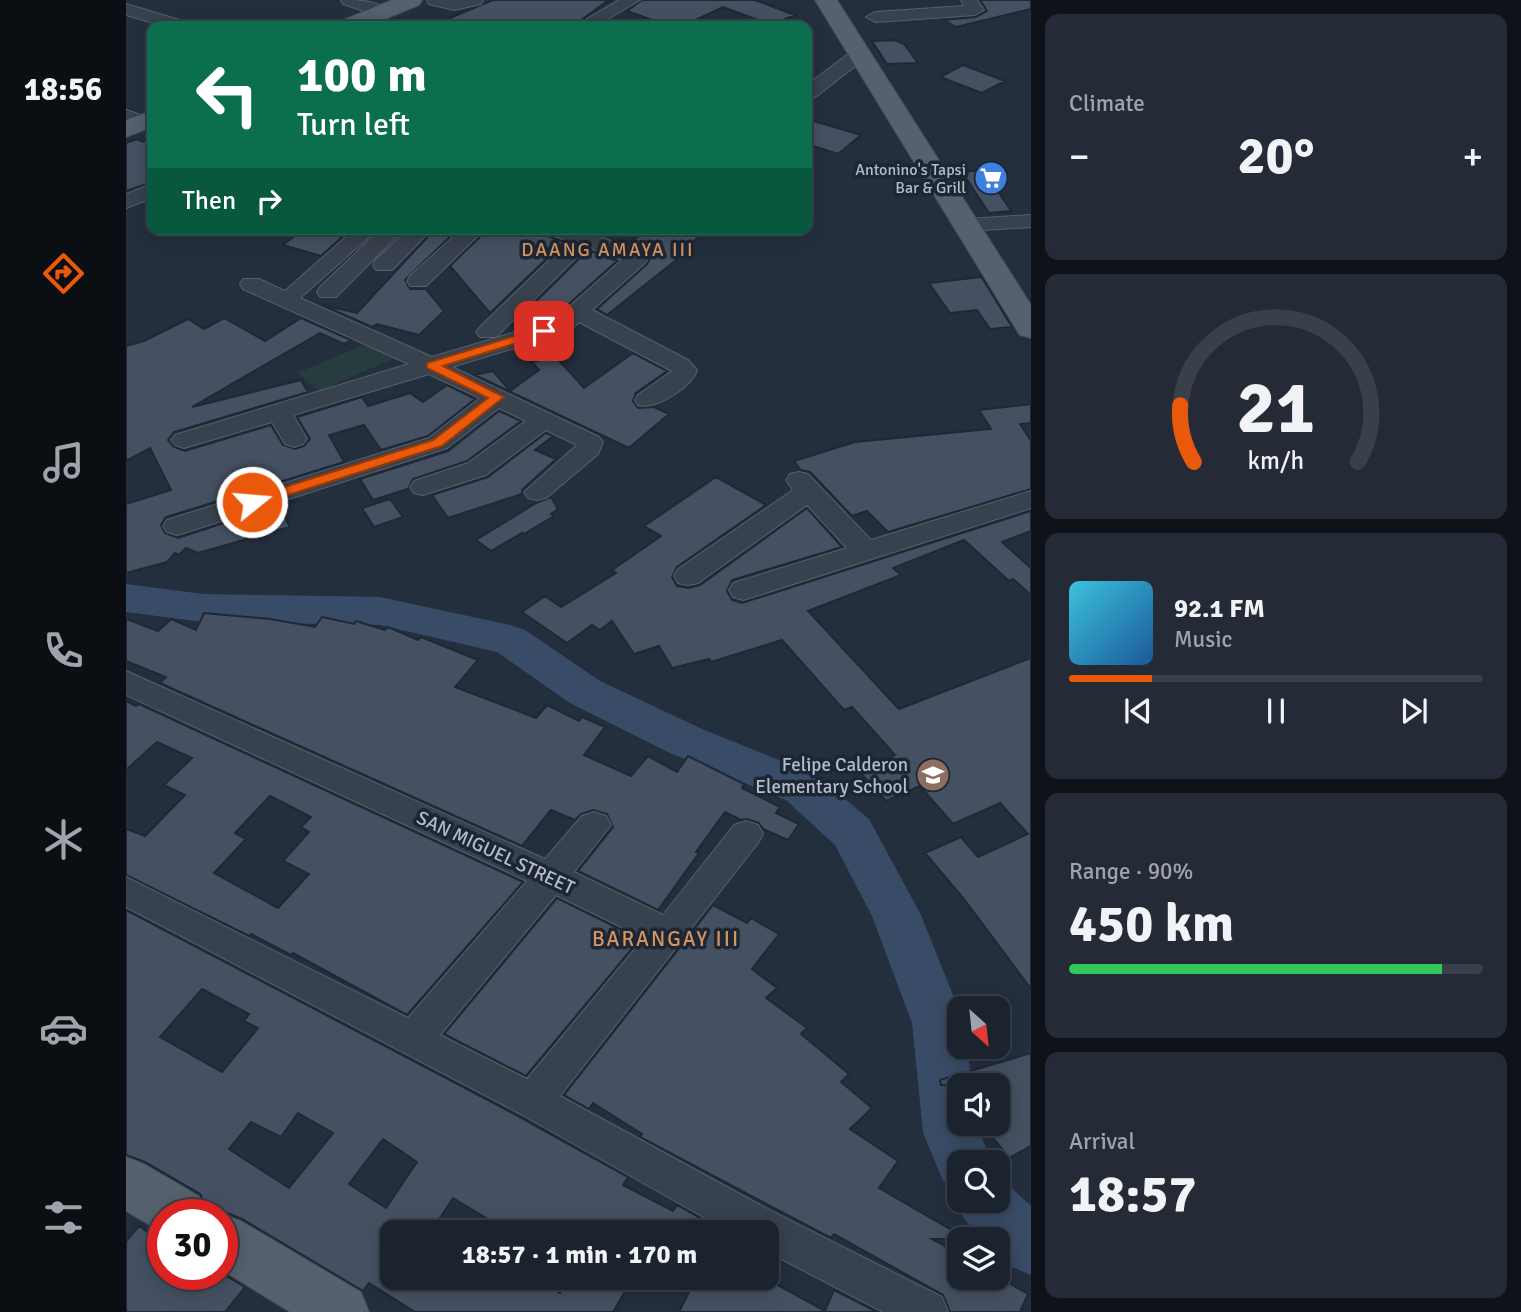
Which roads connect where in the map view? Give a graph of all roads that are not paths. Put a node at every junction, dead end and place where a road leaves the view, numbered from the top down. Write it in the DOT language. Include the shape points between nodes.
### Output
graph roads {
  1 [pos="164,0"];
  2 [pos="349,0"];
  3 [pos="411,0"];
  4 [pos="434,0"];
  5 [pos="475,0"];
  6 [pos="632,0"];
  7 [pos="826,0"];
  8 [pos="969,0"];
  9 [pos="129,14"];
  10 [pos="874,17"];
  11 [pos="377,19"];
  12 [pos="159,21"];
  13 [pos="593,21"];
  14 [pos="147,27"];
  15 [pos="861,53"];
  16 [pos="812,90"];
  17 [pos="147,192"];
  18 [pos="126,202"];
  19 [pos="1031,221"];
  20 [pos="968,225"];
  21 [pos="335,235"];
  22 [pos="360,235"];
  23 [pos="388,235"];
  24 [pos="416,235"];
  25 [pos="468,235"];
  26 [pos="571,235"];
  27 [pos="615,235"];
  28 [pos="594,244"];
  29 [pos="376,272"];
  30 [pos="418,281"];
  31 [pos="251,284"];
  32 [pos="328,292"];
  33 [pos="578,312"];
  34 [pos="1031,329"];
  35 [pos="488,331"];
  36 [pos="432,366"];
  37 [pos="497,397"];
  38 [pos="647,400"];
  39 [pos="279,412"];
  40 [pos="544,419"];
  41 [pos="294,439"];
  42 [pos="184,440"];
  43 [pos="423,487"];
  44 [pos="537,492"];
  45 [pos="1031,499"];
  46 [pos="177,526"];
  47 [pos="867,552"];
  48 [pos="688,576"];
  49 [pos="743,590"];
  50 [pos="126,682"];
  51 [pos="594,825"];
  52 [pos="746,834"];
  53 [pos="552,877"];
  54 [pos="126,891"];
  55 [pos="669,934"];
  56 [pos="414,1040"];
  57 [pos="533,1101"];
  58 [pos="126,1182"];
  59 [pos="155,1199"];
  60 [pos="238,1250"];
  61 [pos="341,1312"];
  62 [pos="927,1312"];
  1 -- 9 [label="street"];
  2 -- 11 [label="street"];
  3 -- 11 [label="main road"];
  4 -- 5 [label="street" via="454,5"];
  4 -- 11 [label="main road"];
  6 -- 13 [label="street"];
  7 -- 15 [label="main road"];
  8 -- 10 [label="street" via="975,9"];
  9 -- 12 [label="street"];
  9 -- 14 [label="street"];
  15 -- 16 [label="street"];
  15 -- 20 [label="main road"];
  17 -- 18 [label="street"];
  19 -- 20 [label="street"];
  20 -- 34 [label="main road"];
  21 -- 22 [label="street" via="288,286"];
  23 -- 32 [label="street"];
  24 -- 29 [label="street"];
  25 -- 30 [label="street"];
  26 -- 28 [label="street"];
  27 -- 28 [label="street"];
  28 -- 33 [label="street" via="637,258"];
  28 -- 35 [label="street"];
  31 -- 36 [label="street"];
  33 -- 36 [label="street" via="561,326"];
  33 -- 38 [label="street" via="685,370"];
  36 -- 37 [label="street"];
  36 -- 39 [label="street"];
  37 -- 40 [label="street"];
  37 -- 46 [label="street" via="438,443"];
  39 -- 41 [label="street"];
  39 -- 42 [label="street"];
  40 -- 43 [label="street" via="477,469"];
  40 -- 44 [label="street" via="590,442 589,448"];
  45 -- 47 [label="street"];
  47 -- 48 [label="street" via="804,485"];
  47 -- 49 [label="street"];
  50 -- 53 [label="street, SAN MIGUEL STREET"];
  51 -- 53 [label="street"];
  52 -- 55 [label="street"];
  53 -- 55 [label="street, SAN MIGUEL STREET"];
  53 -- 56 [label="street"];
  54 -- 56 [label="street"];
  55 -- 57 [label="street"];
  56 -- 57 [label="street"];
  57 -- 62 [label="street" via="746,1220"];
  58 -- 59 [label="main road"];
  60 -- 61 [label="main road"];
}
